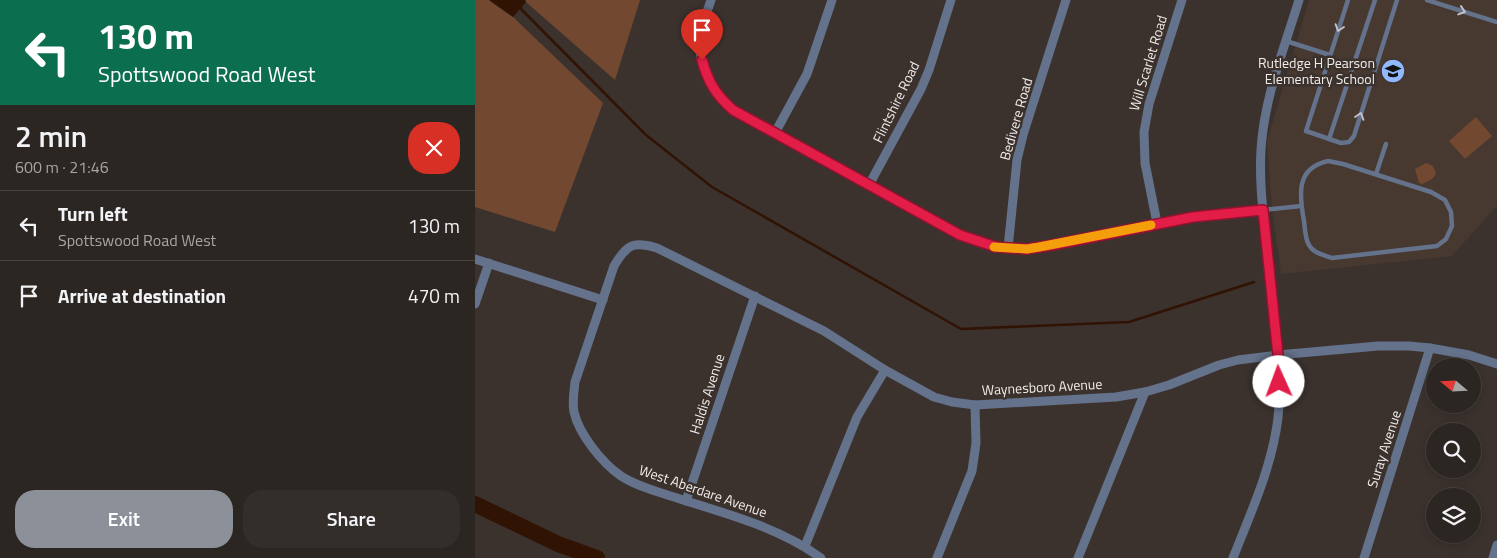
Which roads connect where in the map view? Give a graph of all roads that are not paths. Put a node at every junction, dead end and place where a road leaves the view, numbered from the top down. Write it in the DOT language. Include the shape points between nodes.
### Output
graph roads {
  1 [pos="711,0"];
  2 [pos="832,0"];
  3 [pos="951,0"];
  4 [pos="1066,0"];
  5 [pos="1182,0"];
  6 [pos="1299,0"];
  7 [pos="1348,0"];
  8 [pos="1375,0"];
  9 [pos="1397,0"];
  10 [pos="1427,0"];
  11 [pos="1497,22"];
  12 [pos="1286,42"];
  13 [pos="1330,55"];
  14 [pos="775,133"];
  15 [pos="1329,139"];
  16 [pos="1386,144"];
  17 [pos="1376,174"];
  18 [pos="869,185"];
  19 [pos="1301,206"];
  20 [pos="1263,210"];
  21 [pos="1157,224"];
  22 [pos="1008,248"];
  23 [pos="475,259"];
  24 [pos="489,264"];
  25 [pos="755,296"];
  26 [pos="603,300"];
  27 [pos="475,304"];
  28 [pos="1430,348"];
  29 [pos="1278,355"];
  30 [pos="1497,364"];
  31 [pos="885,370"];
  32 [pos="1145,392"];
  33 [pos="975,405"];
  34 [pos="686,501"];
  35 [pos="805,546"];
  36 [pos="1497,546"];
  37 [pos="821,558"];
  38 [pos="937,558"];
  39 [pos="1078,558"];
  40 [pos="1233,558"];
  41 [pos="1364,558"];
  42 [pos="1493,558"];
  1 -- 14 [label="street" via="701,28 700,44 712,87 733,110"];
  2 -- 14 [label="street" via="812,64"];
  3 -- 18 [label="street, Flintshire Road" via="921,89"];
  4 -- 22 [label="street, Bedivere Road" via="1017,160"];
  5 -- 21 [label="street, Will Scarlet Road" via="1143,132 1145,163"];
  6 -- 12 [label="street"];
  7 -- 13 [label="lane, one-way"];
  8 -- 15 [label="lane"];
  15 -- 9 [label="lane, one-way" via="1341,143 1349,142 1354,136"];
  10 -- 11 [label="lane, one-way"];
  12 -- 13 [label="lane"];
  12 -- 20 [label="street" via="1263,124 1260,167"];
  13 -- 15 [label="lane" via="1306,131"];
  14 -- 18 [label="street"];
  16 -- 17 [label="lane"];
  17 -- 19 [label="lane" via="1329,161 1318,163 1308,171 1301,184"];
  17 -- 19 [label="lane" via="1431,192 1445,200 1453,226 1446,239 1437,246 1333,258 1318,253 1309,245"];
  18 -- 22 [label="street" via="960,235"];
  19 -- 20 [label="lane"];
  20 -- 21 [label="street"];
  20 -- 29 [label="street"];
  21 -- 22 [label="street" via="1052,245"];
  23 -- 24 [label="street"];
  24 -- 26 [label="street"];
  24 -- 27 [label="street"];
  25 -- 26 [label="street, Waynesboro Avenue" via="657,248 642,244 631,246 622,253 614,266"];
  25 -- 31 [label="street, Waynesboro Avenue" via="824,331"];
  25 -- 34 [label="street, Haldis Avenue"];
  26 -- 34 [label="street, West Aberdare Avenue" via="575,382 573,397 577,423 590,444 621,476"];
  28 -- 29 [label="street, Waynesboro Avenue" via="1378,346"];
  28 -- 30 [label="street, Waynesboro Avenue"];
  28 -- 41 [label="street, Suray Avenue"];
  29 -- 32 [label="street, Waynesboro Avenue" via="1238,360"];
  29 -- 40 [label="street" via="1279,398 1275,440 1264,480"];
  31 -- 33 [label="street, Waynesboro Avenue" via="934,397"];
  31 -- 35 [label="street" via="857,417"];
  32 -- 33 [label="street, Waynesboro Avenue" via="1115,397"];
  32 -- 39 [label="street"];
  33 -- 38 [label="street" via="977,443 972,471"];
  34 -- 35 [label="street, West Aberdare Avenue" via="759,525"];
  35 -- 37 [label="street, West Aberdare Avenue"];
  36 -- 42 [label="street"];
}
